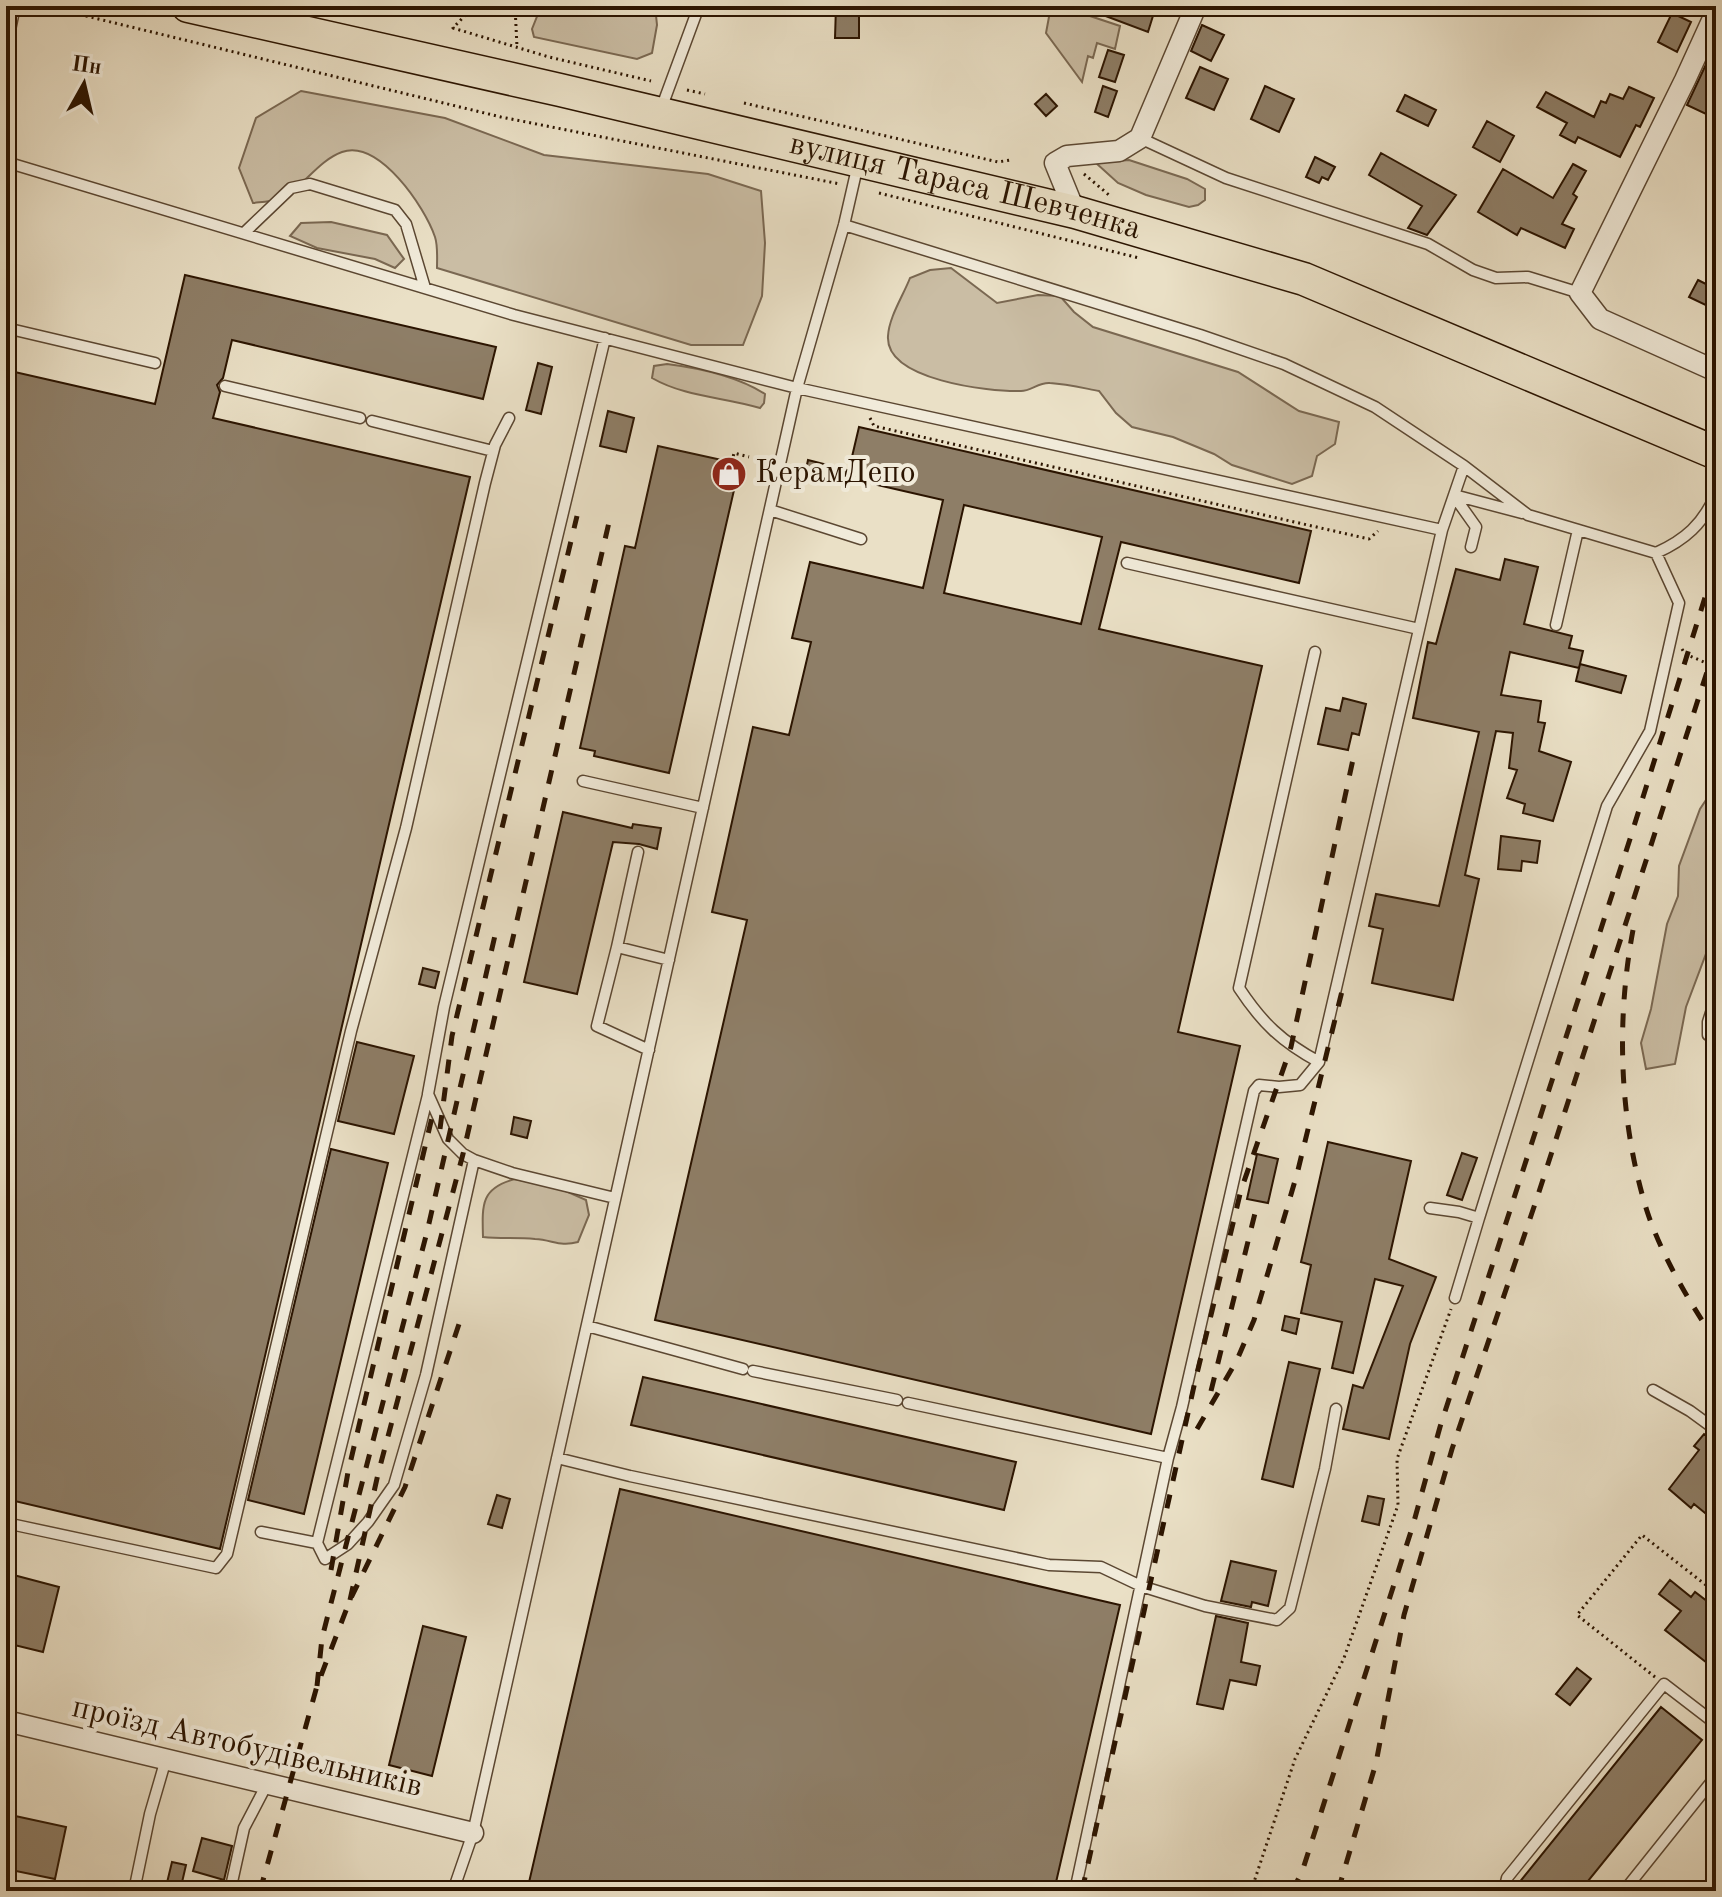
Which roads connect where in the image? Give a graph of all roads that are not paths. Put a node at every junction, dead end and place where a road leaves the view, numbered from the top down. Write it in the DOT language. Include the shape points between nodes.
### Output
graph roads {
  1 [pos="15,6"];
  2 [pos="188,6"];
  3 [pos="699,6"];
  4 [pos="1196,6"];
  5 [pos="1716,12"];
  6 [pos="6,49"];
  7 [pos="659,114"];
  8 [pos="1140,138"];
  9 [pos="6,162"];
  10 [pos="856,173"];
  11 [pos="1075,212"];
  12 [pos="844,225"];
  13 [pos="244,233"];
  14 [pos="425,288"];
  15 [pos="1580,293"];
  16 [pos="6,328"];
  17 [pos="605,338"];
  18 [pos="155,363"];
  19 [pos="1716,371"];
  20 [pos="225,386"];
  21 [pos="797,388"];
  22 [pos="360,418"];
  23 [pos="509,418"];
  24 [pos="372,421"];
  25 [pos="493,451"];
  26 [pos="1716,453"];
  27 [pos="1464,466"];
  28 [pos="1716,494"];
  29 [pos="1454,495"];
  30 [pos="770,510"];
  31 [pos="1528,515"];
  32 [pos="1442,530"];
  33 [pos="1578,530"];
  34 [pos="861,539"];
  35 [pos="1471,547"];
  36 [pos="1656,553"];
  37 [pos="1127,563"];
  38 [pos="1556,625"];
  39 [pos="1419,629"];
  40 [pos="1315,652"];
  41 [pos="583,781"];
  42 [pos="703,808"];
  43 [pos="638,852"];
  44 [pos="617,947"];
  45 [pos="669,960"];
  46 [pos="1716,997"];
  47 [pos="1716,1040"];
  48 [pos="649,1050"];
  49 [pos="1319,1062"];
  50 [pos="428,1094"];
  51 [pos="474,1160"];
  52 [pos="615,1198"];
  53 [pos="1430,1208"];
  54 [pos="1479,1218"];
  55 [pos="1455,1298"];
  56 [pos="587,1326"];
  57 [pos="1653,1390"];
  58 [pos="1336,1409"];
  59 [pos="1716,1430"];
  60 [pos="557,1458"];
  61 [pos="1168,1458"];
  62 [pos="6,1523"];
  63 [pos="261,1532"];
  64 [pos="317,1543"];
  65 [pos="1141,1586"];
  66 [pos="6,1721"];
  67 [pos="1716,1724"];
  68 [pos="166,1759"];
  69 [pos="1716,1776"];
  70 [pos="267,1784"];
  71 [pos="473,1833"];
  72 [pos="134,1891"];
  73 [pos="230,1891"];
  74 [pos="453,1891"];
  75 [pos="1075,1891"];
  76 [pos="1504,1891"];
  77 [pos="1624,1891"];
  1 -- 6 [label="lane"];
  2 -- 7 [label="main road, вулиця Тараса Шевченка"];
  3 -- 7 [label="lane"];
  4 -- 8 [label="street"];
  5 -- 15 [label="street"];
  7 -- 10 [label="main road, вулиця Тараса Шевченка"];
  8 -- 11 [label="street" via="1119,151 1067,156 1055,163"];
  8 -- 15 [label="lane" via="1226,178 1428,244 1473,270 1496,278 1528,277"];
  9 -- 13 [label="lane"];
  10 -- 11 [label="main road, вулиця Тараса Шевченка"];
  10 -- 12 [label="lane"];
  11 -- 26 [label="main road, вулиця Тараса Шевченка" via="1304,279"];
  12 -- 21 [label="lane"];
  12 -- 27 [label="lane" via="1284,364 1375,407"];
  13 -- 14 [label="lane"];
  13 -- 14 [label="lane" via="291,188 310,184 395,210 406,224"];
  14 -- 17 [label="lane"];
  15 -- 19 [label="street" via="1600,319"];
  16 -- 18 [label="lane"];
  17 -- 21 [label="lane"];
  17 -- 50 [label="lane" via="444,1007"];
  20 -- 22 [label="lane"];
  21 -- 30 [label="lane"];
  21 -- 32 [label="lane"];
  23 -- 25 [label="lane"];
  24 -- 25 [label="lane"];
  25 -- 62 [label="lane" via="227,1554 216,1568"];
  27 -- 29 [label="lane"];
  27 -- 31 [label="lane"];
  28 -- 36 [label="lane" via="1679,543"];
  29 -- 31 [label="lane"];
  29 -- 32 [label="lane"];
  29 -- 35 [label="lane" via="1476,527"];
  30 -- 34 [label="lane"];
  30 -- 42 [label="lane"];
  31 -- 33 [label="lane"];
  32 -- 39 [label="lane"];
  33 -- 36 [label="lane"];
  33 -- 38 [label="lane"];
  36 -- 54 [label="lane" via="1679,603 1650,731 1607,806"];
  37 -- 39 [label="lane"];
  39 -- 49 [label="lane"];
  40 -- 49 [label="lane" via="1239,988 1257,1016 1287,1045"];
  41 -- 42 [label="lane"];
  42 -- 45 [label="lane"];
  43 -- 44 [label="lane"];
  44 -- 45 [label="lane"];
  44 -- 48 [label="lane" via="597,1026"];
  45 -- 48 [label="lane"];
  46 -- 47 [label="lane" via="1708,1022 1708,1035"];
  48 -- 52 [label="lane"];
  49 -- 61 [label="lane" via="1300,1085 1259,1085 1254,1091"];
  50 -- 51 [label="lane" via="448,1139"];
  50 -- 64 [label="lane"];
  51 -- 52 [label="lane"];
  51 -- 64 [label="lane" via="426,1375 394,1485 348,1544 325,1559"];
  52 -- 56 [label="lane"];
  53 -- 54 [label="lane"];
  54 -- 55 [label="lane"];
  56 -- 60 [label="lane"];
  56 -- 61 [label="lane" via="748,1370"];
  57 -- 59 [label="lane"];
  58 -- 65 [label="lane" via="1290,1608 1277,1620"];
  60 -- 65 [label="lane" via="1049,1565 1101,1567"];
  60 -- 71 [label="lane"];
  61 -- 65 [label="lane"];
  63 -- 64 [label="lane"];
  65 -- 75 [label="lane"];
  66 -- 68 [label="street, проїзд Автобудівельників"];
  67 -- 76 [label="lane" via="1664,1684 1507,1878"];
  68 -- 70 [label="street, проїзд Автобудівельників"];
  68 -- 72 [label="lane"];
  69 -- 77 [label="lane"];
  70 -- 71 [label="street, проїзд Автобудівельників"];
  70 -- 73 [label="lane" via="244,1828"];
  71 -- 74 [label="lane"];
}
